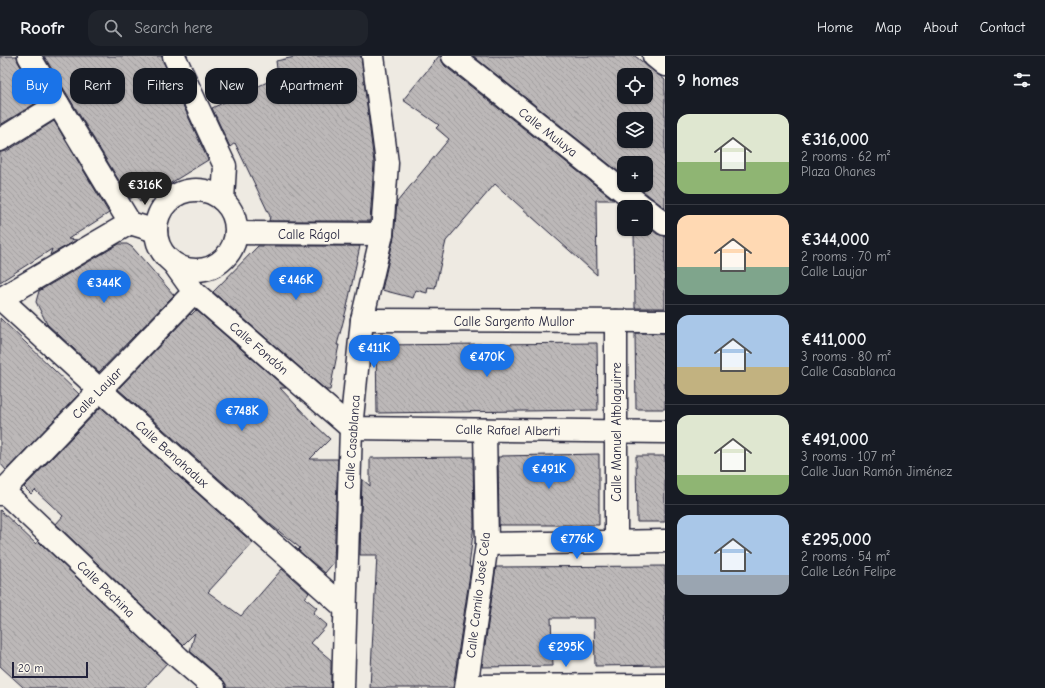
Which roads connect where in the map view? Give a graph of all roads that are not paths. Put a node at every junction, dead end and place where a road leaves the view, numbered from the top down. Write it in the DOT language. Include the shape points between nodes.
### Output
graph roads {
  1 [pos="29,56"];
  2 [pos="174,56"];
  3 [pos="373,56"];
  4 [pos="453,56"];
  5 [pos="654,56"];
  6 [pos="665,65"];
  7 [pos="36,68"];
  8 [pos="58,104"];
  9 [pos="0,140"];
  10 [pos="223,200"];
  11 [pos="634,200"];
  12 [pos="653,215"];
  13 [pos="130,223"];
  14 [pos="665,224"];
  15 [pos="156,230"];
  16 [pos="236,233"];
  17 [pos="382,234"];
  18 [pos="174,264"];
  19 [pos="194,292"];
  20 [pos="1,299"];
  21 [pos="362,320"];
  22 [pos="616,321"];
  23 [pos="665,321"];
  24 [pos="100,390"];
  25 [pos="350,428"];
  26 [pos="485,430"];
  27 [pos="616,431"];
  28 [pos="665,432"];
  29 [pos="1,491"];
  30 [pos="665,541"];
  31 [pos="616,542"];
  32 [pos="488,544"];
  33 [pos="345,608"];
  34 [pos="665,685"];
  35 [pos="466,687"];
  36 [pos="214,688"];
  37 [pos="343,688"];
  1 -- 7 [label="street"];
  2 -- 10 [label="street" via="225,166"];
  3 -- 17 [label="street, Calle Casablanca" via="387,163"];
  4 -- 11 [label="street, Calle Muluya"];
  5 -- 6 [label="street"];
  8 -- 9 [label="street"];
  8 -- 13 [label="street"];
  10 -- 15 [label="street" via="204,191 190,191 177,195 166,204 160,214"];
  10 -- 16 [label="street" via="234,218"];
  12 -- 14 [label="street"];
  13 -- 15 [label="street"];
  13 -- 20 [label="street"];
  15 -- 18 [label="street" via="164,254"];
  16 -- 17 [label="street, Calle Rágol"];
  16 -- 18 [label="street" via="233,247 215,266 195,270"];
  17 -- 21 [label="street, Calle Casablanca"];
  18 -- 19 [label="street, Calle Fondón"];
  19 -- 24 [label="street, Calle Laujar"];
  19 -- 25 [label="street, Calle Fondón"];
  20 -- 24 [label="street, Calle Benahadux"];
  21 -- 22 [label="street, Calle Sargento Mullor"];
  21 -- 25 [label="street, Calle Casablanca"];
  22 -- 23 [label="street, Calle Sargento Mullor"];
  22 -- 27 [label="street, Calle Manuel Altolaguirre"];
  24 -- 29 [label="street, Calle Laujar"];
  24 -- 33 [label="street, Calle Benahadux"];
  25 -- 26 [label="street, Calle Rafael Alberti"];
  25 -- 33 [label="street, Calle Casablanca"];
  26 -- 27 [label="street, Calle Rafael Alberti"];
  26 -- 32 [label="street, Calle Camilo José Cela"];
  27 -- 28 [label="street, Calle Rafael Alberti"];
  27 -- 31 [label="street, Calle Manuel Altolaguirre"];
  29 -- 36 [label="street, Calle Pechina"];
  30 -- 31 [label="street"];
  31 -- 32 [label="street"];
  32 -- 35 [label="street, Calle Camilo José Cela"];
  33 -- 37 [label="street, Calle Casablanca"];
  34 -- 35 [label="street"];
}
